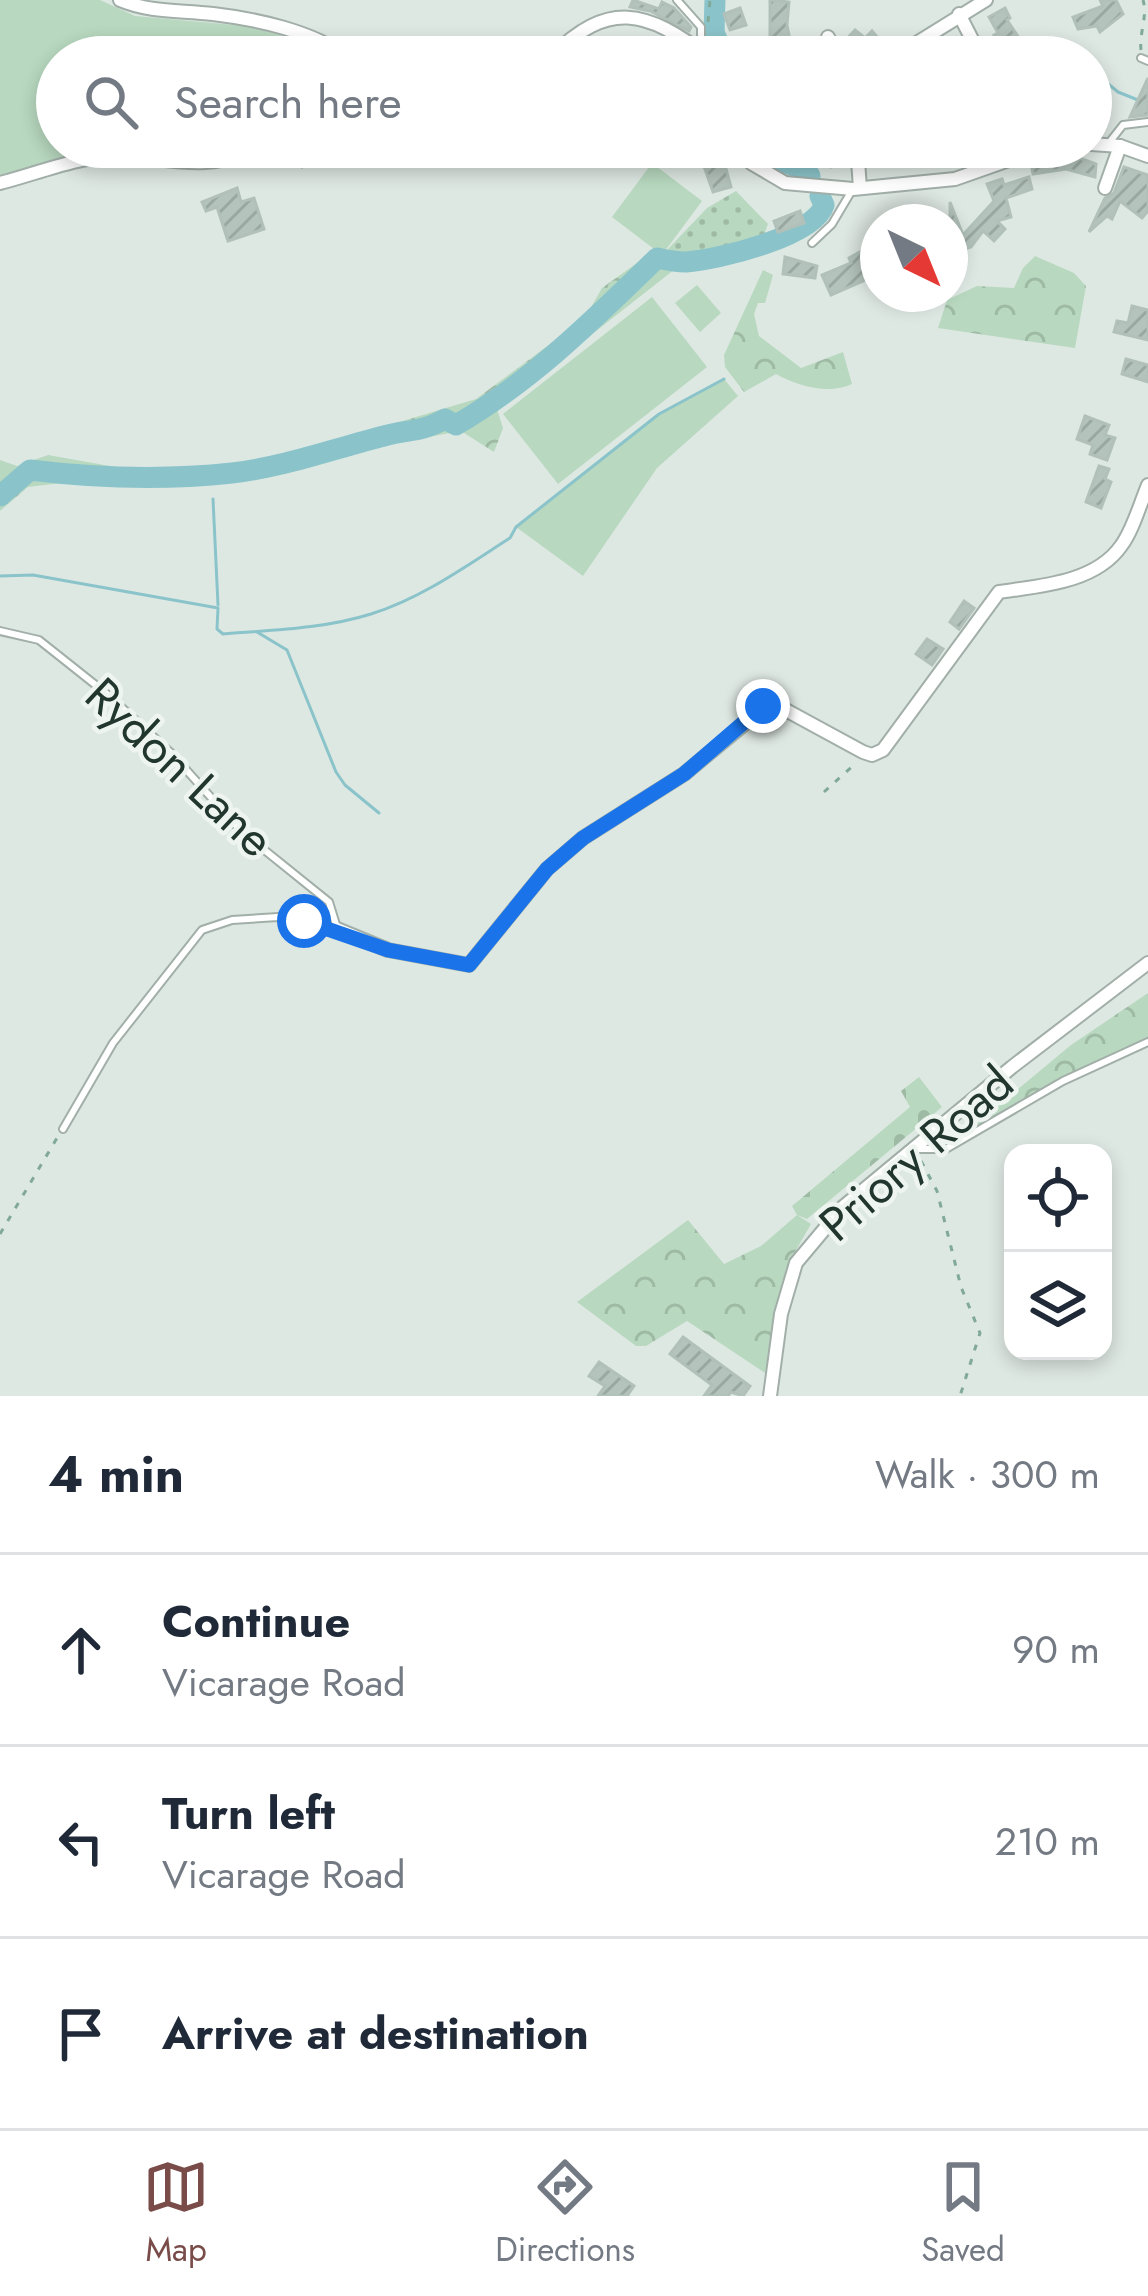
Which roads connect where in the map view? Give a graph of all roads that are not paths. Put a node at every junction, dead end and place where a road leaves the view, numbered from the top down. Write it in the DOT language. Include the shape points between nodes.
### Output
graph roads {
  1 [pos="120,0"];
  2 [pos="677,0"];
  3 [pos="986,0"];
  4 [pos="958,14"];
  5 [pos="304,36"];
  6 [pos="575,36"];
  7 [pos="674,36"];
  8 [pos="702,36"];
  9 [pos="925,36"];
  10 [pos="970,36"];
  11 [pos="1148,122"];
  12 [pos="1114,145"];
  13 [pos="1112,155"];
  14 [pos="1148,156"];
  15 [pos="59,168"];
  16 [pos="760,168"];
  17 [pos="856,168"];
  18 [pos="992,168"];
  19 [pos="1109,168"];
  20 [pos="0,183"];
  21 [pos="1105,188"];
  22 [pos="856,189"];
  23 [pos="812,243"];
  24 [pos="1148,484"];
  25 [pos="0,631"];
  26 [pos="337,929"];
  27 [pos="1148,963"];
  28 [pos="1148,1042"];
  29 [pos="63,1129"];
  30 [pos="914,1149"];
  31 [pos="770,1396"];
  1 -- 5 [label="street"];
  2 -- 8 [label="lane"];
  3 -- 4 [label="street"];
  4 -- 9 [label="street"];
  4 -- 10 [label="street"];
  6 -- 7 [label="street" via="622,11"];
  11 -- 12 [label="lane" via="1123,124"];
  12 -- 13 [label="street"];
  12 -- 14 [label="street"];
  15 -- 20 [label="street"];
  16 -- 22 [label="street" via="785,183"];
  17 -- 22 [label="street"];
  18 -- 22 [label="street"];
  19 -- 21 [label="street"];
  22 -- 23 [label="lane"];
  24 -- 26 [label="street" via="1121,546 1096,568 999,592 883,750 868,753 771,702 684,774 565,854 469,965 388,950"];
  25 -- 26 [label="lane, Rydon Lane" via="39,640 107,694 242,832 329,902"];
  26 -- 29 [label="lane" via="278,917 202,930 113,1043"];
  27 -- 30 [label="street, Priory Road"];
  28 -- 30 [label="lane" via="946,1150"];
  30 -- 31 [label="street, Priory Road" via="843,1207 796,1263"];
}
